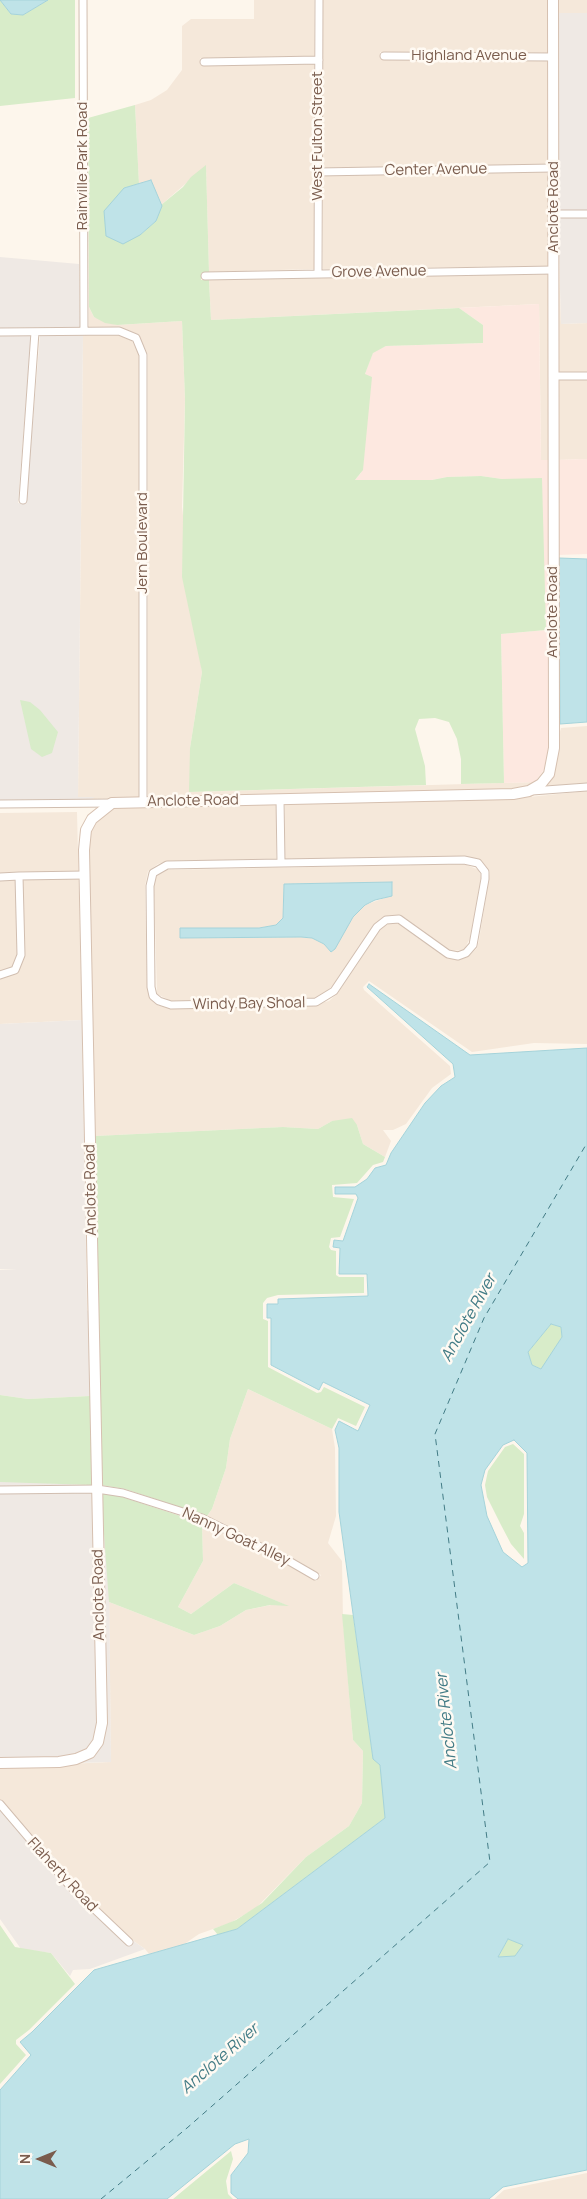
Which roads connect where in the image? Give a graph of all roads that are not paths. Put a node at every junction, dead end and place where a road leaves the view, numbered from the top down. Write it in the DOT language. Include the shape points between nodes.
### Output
graph roads {
  1 [pos="83,0"];
  2 [pos="319,0"];
  3 [pos="553,0"];
  4 [pos="384,56"];
  5 [pos="553,56"];
  6 [pos="318,60"];
  7 [pos="204,62"];
  8 [pos="554,168"];
  9 [pos="318,172"];
  10 [pos="554,214"];
  11 [pos="587,214"];
  12 [pos="554,270"];
  13 [pos="318,273"];
  14 [pos="205,276"];
  15 [pos="84,331"];
  16 [pos="0,332"];
  17 [pos="35,332"];
  18 [pos="553,376"];
  19 [pos="587,376"];
  20 [pos="22,500"];
  21 [pos="587,787"];
  22 [pos="529,791"];
  23 [pos="280,799"];
  24 [pos="143,802"];
  25 [pos="112,803"];
  26 [pos="0,804"];
  27 [pos="281,863"];
  28 [pos="84,875"];
  29 [pos="0,876"];
  30 [pos="19,876"];
  31 [pos="0,975"];
  32 [pos="97,1489"];
  33 [pos="0,1490"];
  34 [pos="315,1576"];
  35 [pos="0,1763"];
  36 [pos="0,1804"];
  37 [pos="129,1942"];
  1 -- 15 [label="street, Rainville Park Road"];
  2 -- 6 [label="street, West Fulton Street"];
  3 -- 5 [label="street, Anclote Road"];
  4 -- 5 [label="street, Highland Avenue"];
  5 -- 8 [label="street, Anclote Road"];
  6 -- 7 [label="street"];
  6 -- 9 [label="street, West Fulton Street"];
  8 -- 9 [label="street, Center Avenue"];
  8 -- 10 [label="street, Anclote Road"];
  9 -- 13 [label="street, West Fulton Street"];
  10 -- 11 [label="street"];
  10 -- 12 [label="street, Anclote Road"];
  12 -- 13 [label="street, Grove Avenue"];
  12 -- 18 [label="street, Anclote Road"];
  13 -- 14 [label="street, Grove Avenue"];
  15 -- 17 [label="street, Jern Boulevard"];
  15 -- 24 [label="street, Jern Boulevard" via="119,331 136,338 143,355"];
  16 -- 17 [label="street, Jern Boulevard"];
  17 -- 20 [label="street"];
  18 -- 19 [label="street"];
  18 -- 22 [label="street, Anclote Road" via="554,748 549,774"];
  21 -- 22 [label="street"];
  22 -- 23 [label="street, Anclote Road"];
  23 -- 24 [label="street, Anclote Road"];
  23 -- 27 [label="street"];
  24 -- 25 [label="street, Anclote Road"];
  25 -- 26 [label="street"];
  25 -- 28 [label="street, Anclote Road" via="92,819 86,830"];
  27 -- 27 [label="street, Windy Bay Shoal" via="167,865 153,873 150,886 153,996 170,1005 316,1002 334,991 377,927 386,920 399,919 448,954 458,956 473,945 485,872 483,867 472,861"];
  28 -- 30 [label="street"];
  28 -- 32 [label="street, Anclote Road"];
  29 -- 30 [label="street"];
  30 -- 31 [label="street" via="21,954 15,970"];
  32 -- 33 [label="street, Nanny Goat Alley"];
  32 -- 34 [label="street, Nanny Goat Alley" via="123,1493 202,1518"];
  32 -- 35 [label="street, Anclote Road" via="102,1723 98,1742 90,1753 76,1759"];
  36 -- 37 [label="street, Flaherty Road" via="69,1885"];
}
